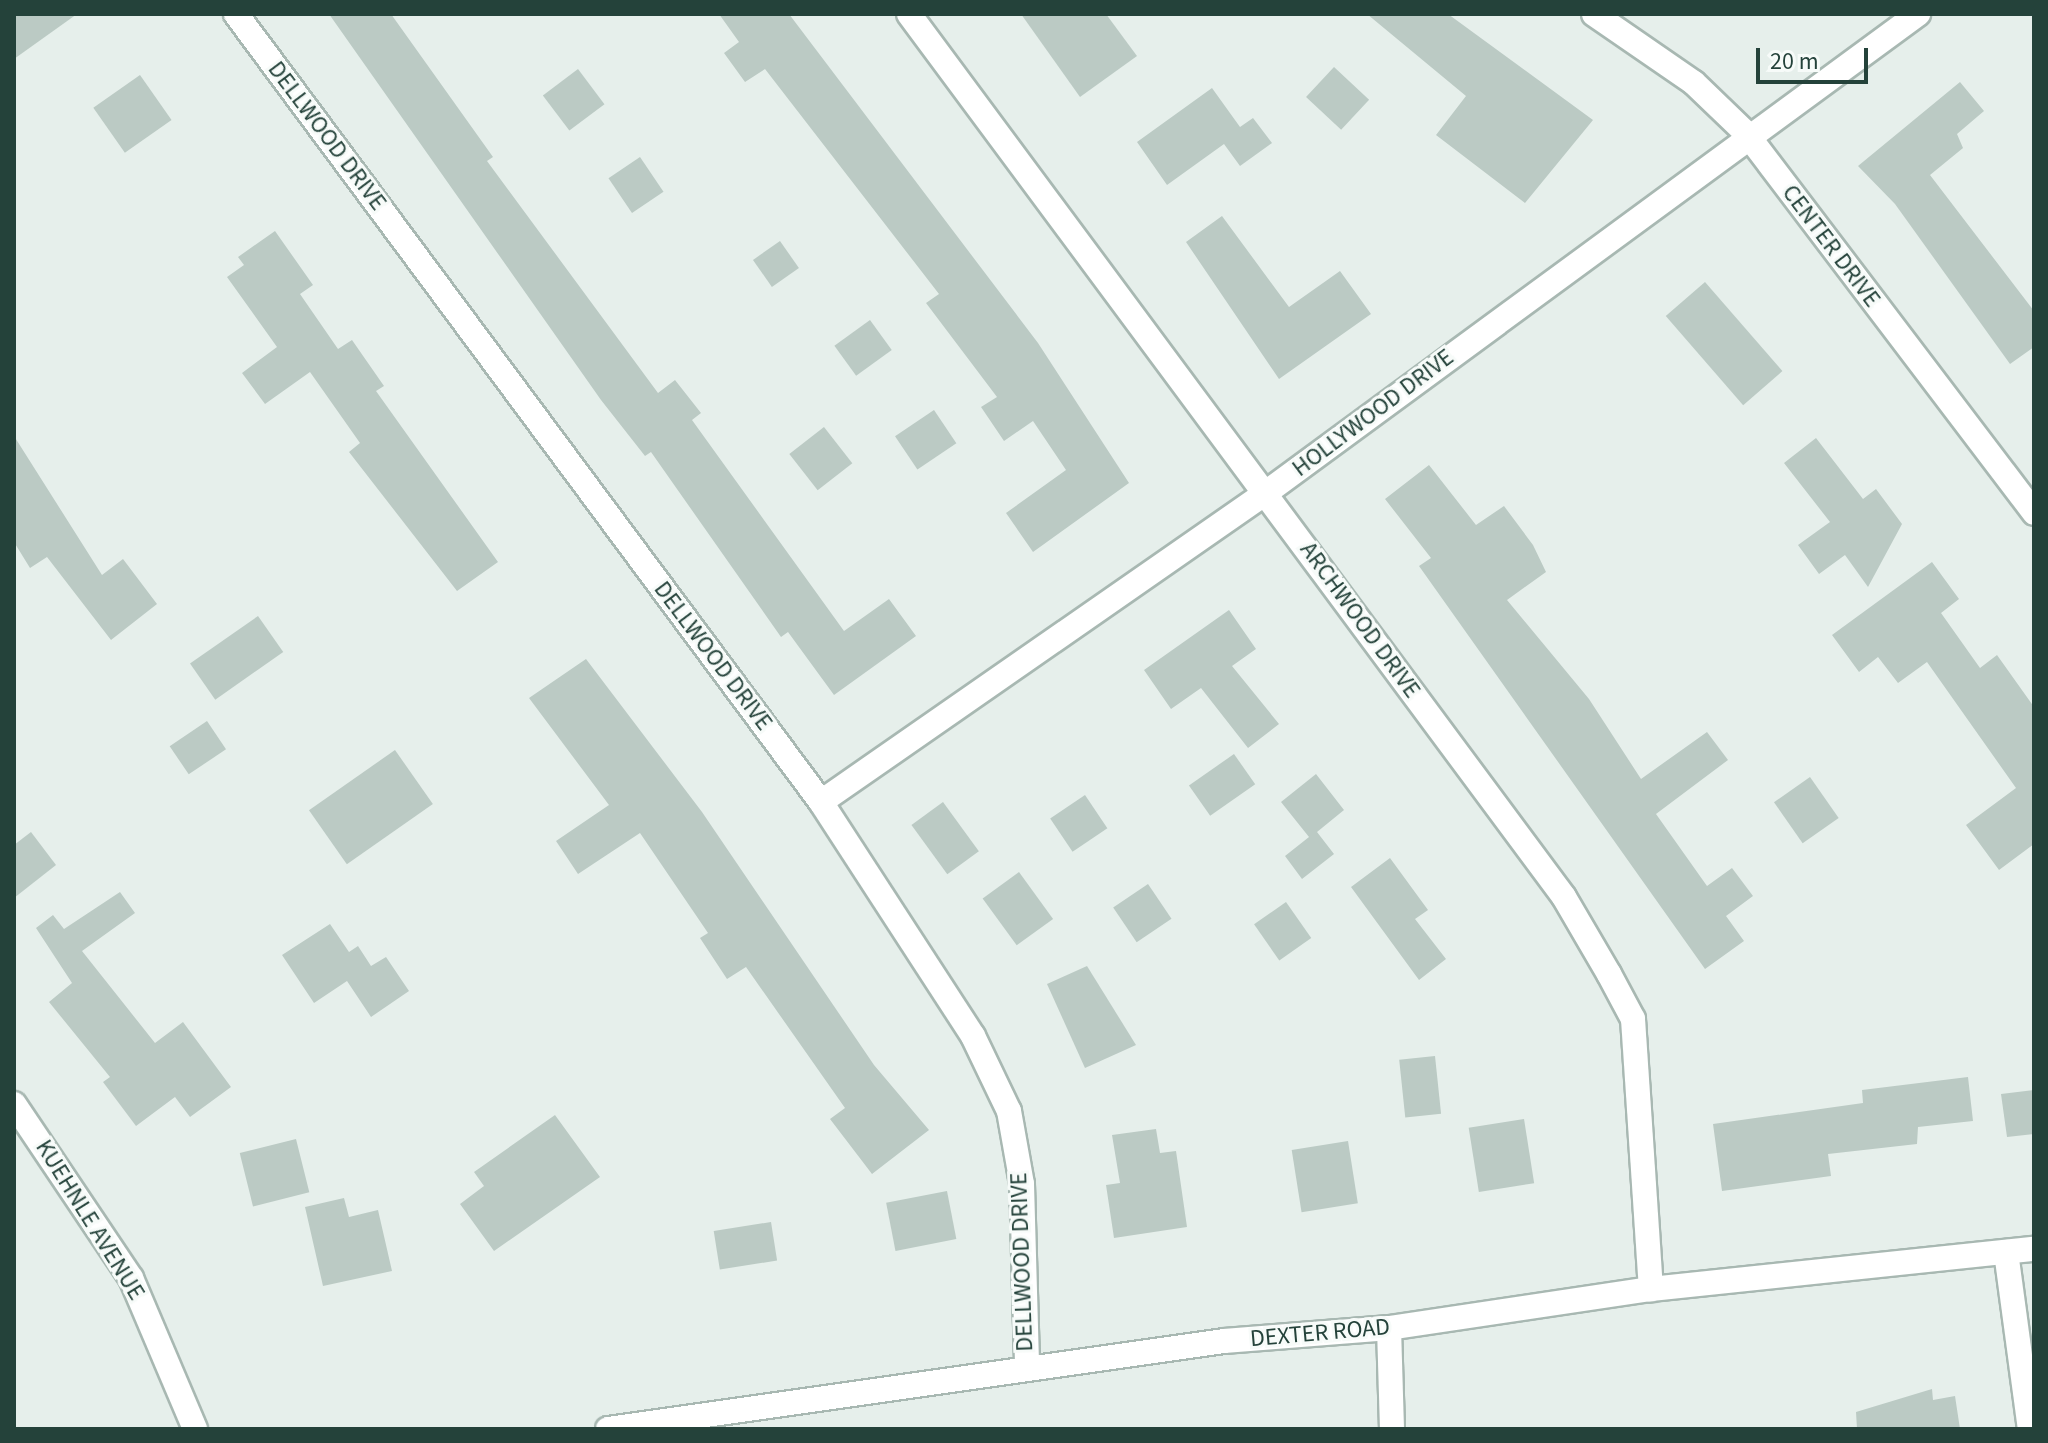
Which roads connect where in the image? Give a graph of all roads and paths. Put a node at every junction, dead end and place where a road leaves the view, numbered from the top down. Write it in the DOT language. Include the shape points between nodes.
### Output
graph roads {
  1 [pos="236,14"];
  2 [pos="909,14"];
  3 [pos="1594,14"];
  4 [pos="1918,14"];
  5 [pos="1746,133"];
  6 [pos="1267,492"];
  7 [pos="2034,513"];
  8 [pos="821,802"];
  9 [pos="14,1104"];
  10 [pos="2034,1249"];
  11 [pos="2006,1252"];
  12 [pos="1651,1289"];
  13 [pos="1389,1328"];
  14 [pos="1027,1366"];
  15 [pos="729,1418"];
  16 [pos="195,1429"];
  17 [pos="608,1429"];
  18 [pos="1392,1429"];
  19 [pos="2030,1429"];
  1 -- 8 [label="street, DELLWOOD DRIVE"];
  2 -- 6 [label="street, ARCHWOOD DRIVE"];
  3 -- 5 [label="street, CENTER DRIVE" via="1694,83"];
  4 -- 5 [label="street, HOLLYWOOD DRIVE"];
  5 -- 6 [label="street, HOLLYWOOD DRIVE"];
  5 -- 7 [label="street, CENTER DRIVE"];
  6 -- 8 [label="street, HOLLYWOOD DRIVE"];
  6 -- 12 [label="street, ARCHWOOD DRIVE" via="1564,897 1633,1019"];
  8 -- 14 [label="street, DELLWOOD DRIVE" via="912,933 1009,1111 1022,1184"];
  9 -- 16 [label="street, KUEHNLE AVENUE" via="131,1278"];
  10 -- 11 [label="street, DEXTER ROAD"];
  11 -- 12 [label="street, DEXTER ROAD"];
  11 -- 19 [label="street"];
  12 -- 13 [label="street, DEXTER ROAD"];
  13 -- 14 [label="street, DEXTER ROAD"];
  13 -- 18 [label="street"];
  14 -- 15 [label="street, DEXTER ROAD"];
  15 -- 17 [label="street, DEXTER ROAD"];
}
